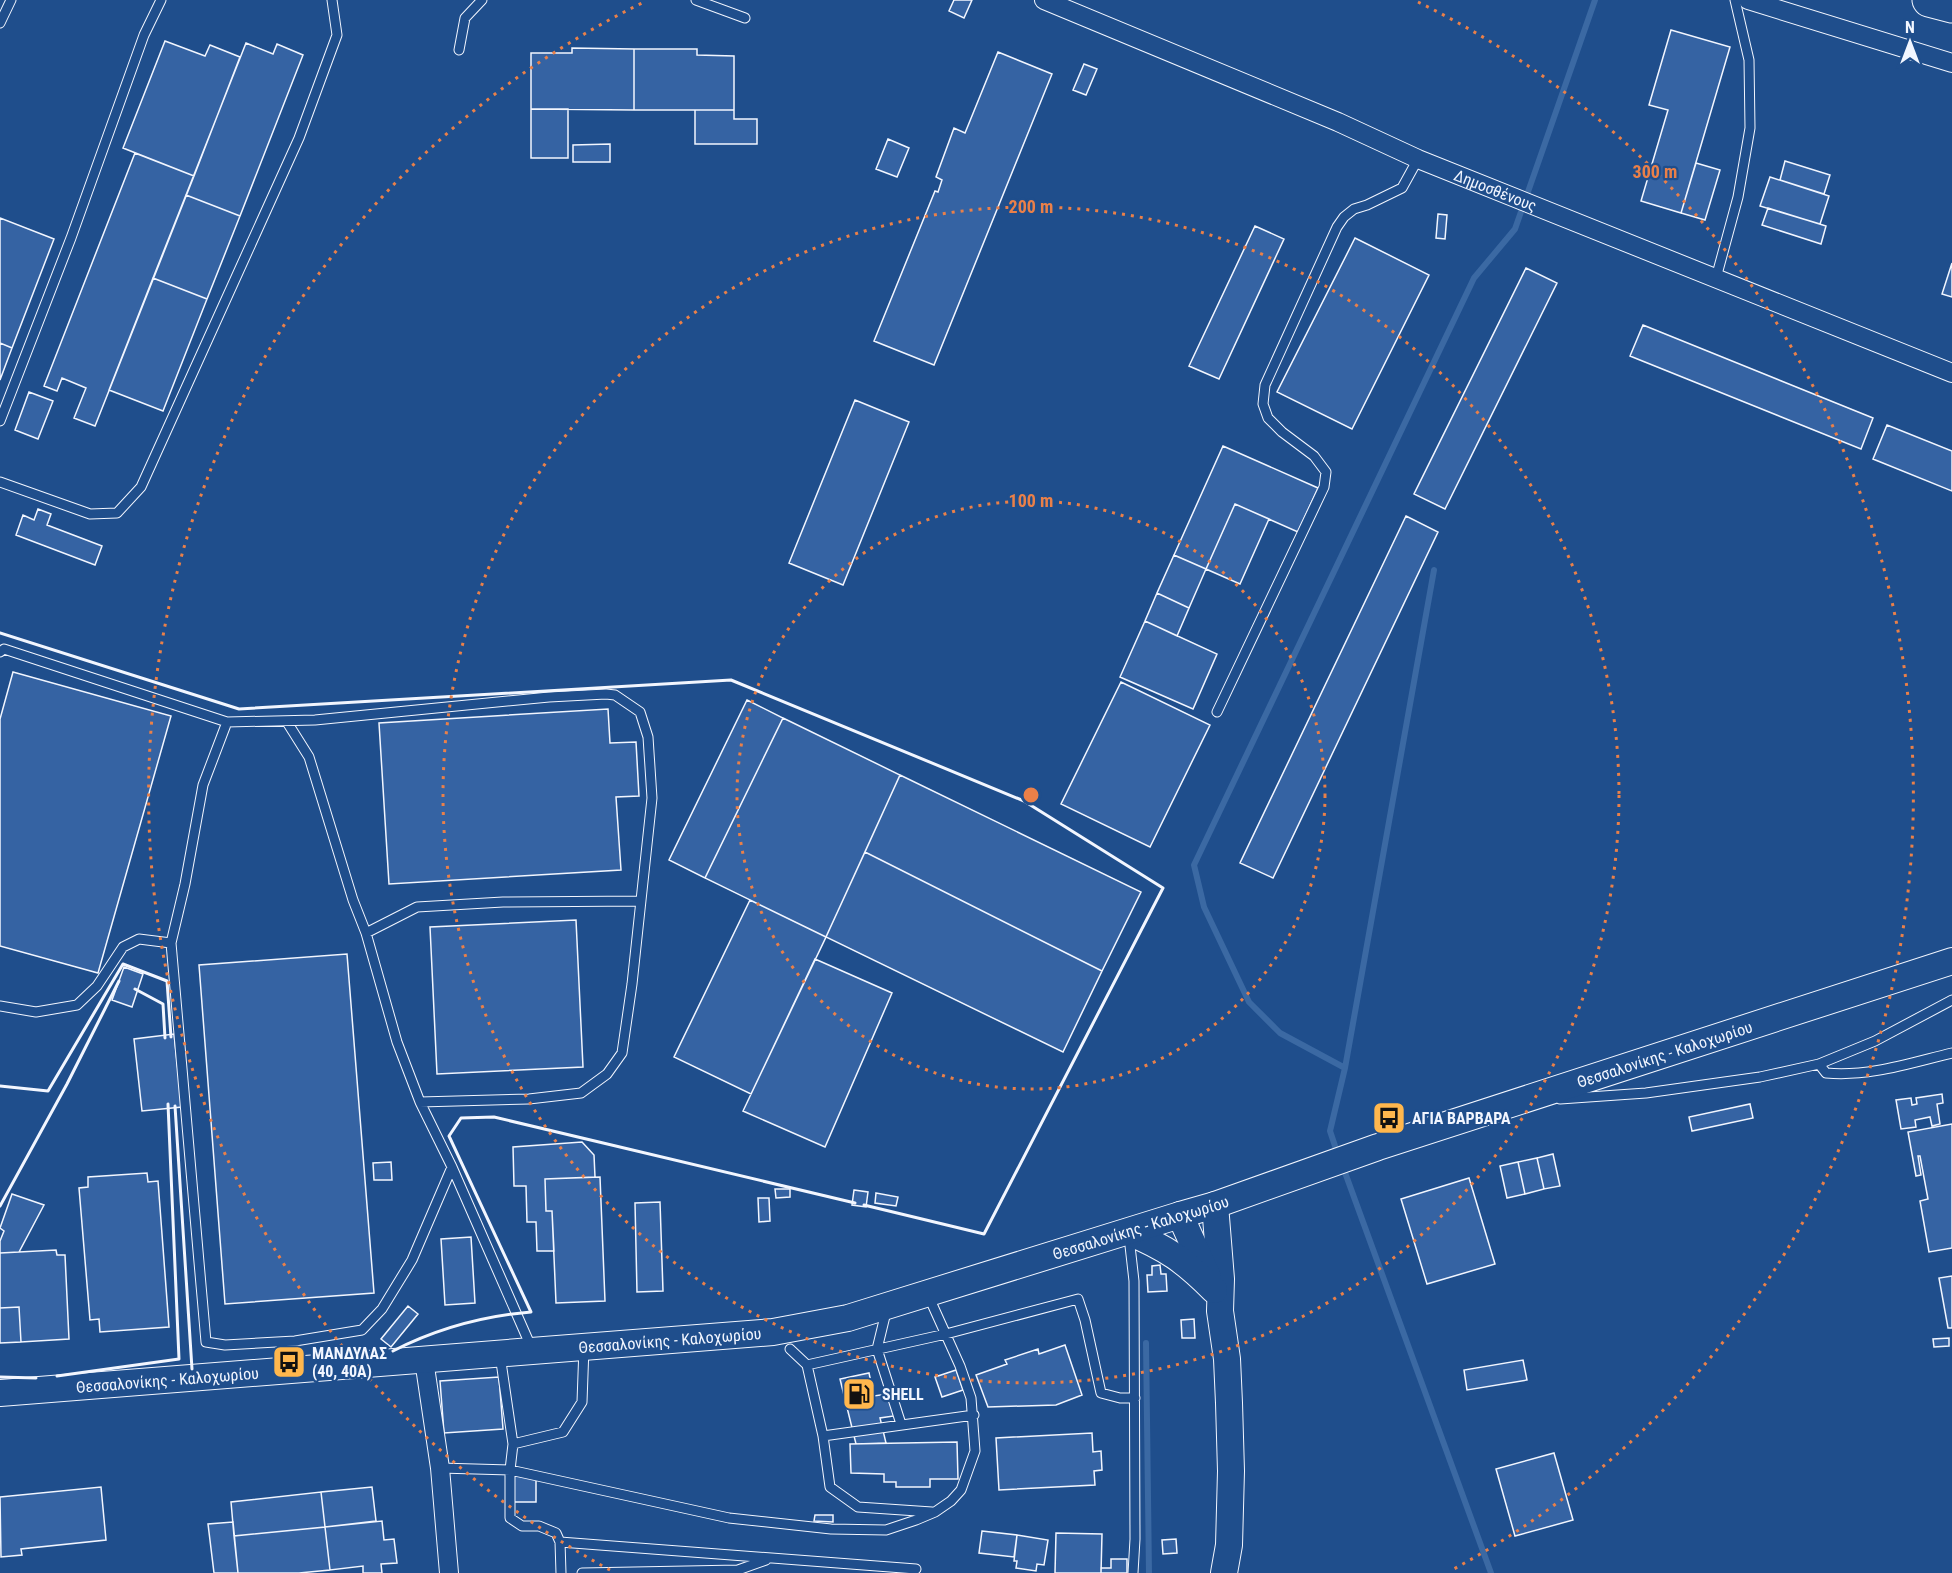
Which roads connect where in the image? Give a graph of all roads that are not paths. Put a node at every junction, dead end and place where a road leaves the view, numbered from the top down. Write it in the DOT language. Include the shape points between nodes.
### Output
graph roads {
  1 [pos="11,0"];
  2 [pos="161,0"];
  3 [pos="332,0"];
  4 [pos="482,0"];
  5 [pos="696,0"];
  6 [pos="1044,0"];
  7 [pos="1735,0"];
  8 [pos="1748,0"];
  9 [pos="1929,0"];
  10 [pos="1952,6"];
  11 [pos="745,18"];
  12 [pos="0,23"];
  13 [pos="459,50"];
  14 [pos="1952,63"];
  15 [pos="1418,159"];
  16 [pos="1716,278"];
  17 [pos="1952,373"];
  18 [pos="0,421"];
  19 [pos="0,482"];
  20 [pos="0,652"];
  21 [pos="1217,712"];
  22 [pos="227,722"];
  23 [pos="287,722"];
  24 [pos="641,901"];
  25 [pos="366,933"];
  26 [pos="171,943"];
  27 [pos="1952,962"];
  28 [pos="1952,1000"];
  29 [pos="0,1006"];
  30 [pos="1952,1053"];
  31 [pos="1819,1065"];
  32 [pos="1518,1101"];
  33 [pos="420,1102"];
  34 [pos="452,1167"];
  35 [pos="1215,1206"];
  36 [pos="1180,1215"];
  37 [pos="1128,1232"];
  38 [pos="927,1293"];
  39 [pos="1217,1301"];
  40 [pos="887,1306"];
  41 [pos="946,1334"];
  42 [pos="584,1347"];
  43 [pos="790,1349"];
  44 [pos="877,1349"];
  45 [pos="533,1351"];
  46 [pos="500,1354"];
  47 [pos="424,1360"];
  48 [pos="807,1365"];
  49 [pos="0,1393"];
  50 [pos="1135,1398"];
  51 [pos="974,1415"];
  52 [pos="901,1424"];
  53 [pos="823,1436"];
  54 [pos="513,1444"];
  55 [pos="440,1468"];
  56 [pos="510,1470"];
  57 [pos="935,1512"];
  58 [pos="560,1542"];
  59 [pos="769,1558"];
  60 [pos="916,1569"];
  61 [pos="449,1573"];
  62 [pos="561,1573"];
  63 [pos="582,1573"];
  64 [pos="1133,1573"];
  65 [pos="1224,1573"];
  1 -- 12 [label="lane"];
  2 -- 18 [label="lane" via="144,35"];
  3 -- 19 [label="lane" via="338,35 299,138 141,487 117,513 90,514"];
  4 -- 13 [label="lane" via="465,18"];
  5 -- 11 [label="lane"];
  6 -- 15 [label="street, Δημοσθένους"];
  7 -- 16 [label="lane" via="1749,60 1750,128"];
  8 -- 14 [label="street"];
  9 -- 10 [label="highway"];
  15 -- 16 [label="street, Δημοσθένους"];
  15 -- 21 [label="lane" via="1402,188 1344,216 1265,385 1263,404 1268,418 1314,456 1326,472 1325,480"];
  16 -- 17 [label="street, Δημοσθένους"];
  20 -- 22 [label="lane" via="4,649"];
  22 -- 23 [label="lane"];
  22 -- 26 [label="lane" via="203,785"];
  23 -- 24 [label="lane" via="549,697 615,695 640,712 648,737 652,798"];
  23 -- 25 [label="lane" via="309,757"];
  24 -- 25 [label="lane" via="417,907"];
  24 -- 33 [label="lane" via="622,1053 607,1074 581,1093 529,1099"];
  25 -- 33 [label="lane" via="397,1042"];
  26 -- 29 [label="lane" via="139,939 123,947 97,986 77,1005 36,1012"];
  26 -- 34 [label="lane" via="206,1342 225,1345 296,1341 362,1330 382,1309 412,1260"];
  27 -- 32 [label="main road, Θεσσαλονίκης - Καλοχωρίου"];
  28 -- 31 [label="lane" via="1875,1041"];
  30 -- 31 [label="lane" via="1862,1074 1826,1073"];
  31 -- 32 [label="lane" via="1646,1093"];
  32 -- 35 [label="main road, Θεσσαλονίκης - Καλοχωρίου"];
  33 -- 34 [label="lane"];
  34 -- 45 [label="lane"];
  35 -- 36 [label="main road, Θεσσαλονίκης - Καλοχωρίου"];
  35 -- 39 [label="main road" via="1221,1279"];
  36 -- 37 [label="main road, Θεσσαλονίκης - Καλοχωρίου"];
  36 -- 39 [label="main road"];
  37 -- 38 [label="main road, Θεσσαλονίκης - Καλοχωρίου"];
  37 -- 39 [label="main road" via="1180,1258"];
  37 -- 50 [label="lane" via="1134,1281"];
  38 -- 40 [label="main road, Θεσσαλονίκης - Καλοχωρίου"];
  38 -- 41 [label="lane"];
  39 -- 65 [label="main road" via="1227,1359 1231,1471 1229,1545"];
  40 -- 42 [label="main road, Θεσσαλονίκης - Καλοχωρίου" via="848,1318 773,1332"];
  40 -- 44 [label="lane"];
  41 -- 44 [label="lane"];
  41 -- 50 [label="lane" via="1077,1299 1101,1392"];
  41 -- 51 [label="lane"];
  42 -- 45 [label="main road, Θεσσαλονίκης - Καλοχωρίου"];
  42 -- 54 [label="lane" via="582,1402 563,1432"];
  43 -- 48 [label="lane"];
  44 -- 48 [label="lane"];
  44 -- 52 [label="lane"];
  45 -- 46 [label="main road, Θεσσαλονίκης - Καλοχωρίου"];
  46 -- 47 [label="main road, Θεσσαλονίκης - Καλοχωρίου"];
  46 -- 54 [label="lane"];
  47 -- 49 [label="main road, Θεσσαλονίκης - Καλοχωρίου"];
  47 -- 55 [label="street"];
  48 -- 53 [label="lane"];
  50 -- 64 [label="lane"];
  51 -- 52 [label="lane"];
  51 -- 57 [label="lane" via="975,1451 968,1473 961,1490"];
  52 -- 53 [label="lane"];
  53 -- 57 [label="lane" via="830,1488 858,1507"];
  54 -- 56 [label="lane"];
  55 -- 56 [label="lane"];
  55 -- 61 [label="street"];
  56 -- 57 [label="lane" via="729,1518 831,1529 886,1530"];
  56 -- 58 [label="lane" via="510,1518 522,1526 550,1529"];
  58 -- 59 [label="lane"];
  58 -- 62 [label="lane"];
  59 -- 60 [label="lane"];
  59 -- 63 [label="lane" via="738,1570"];
}
